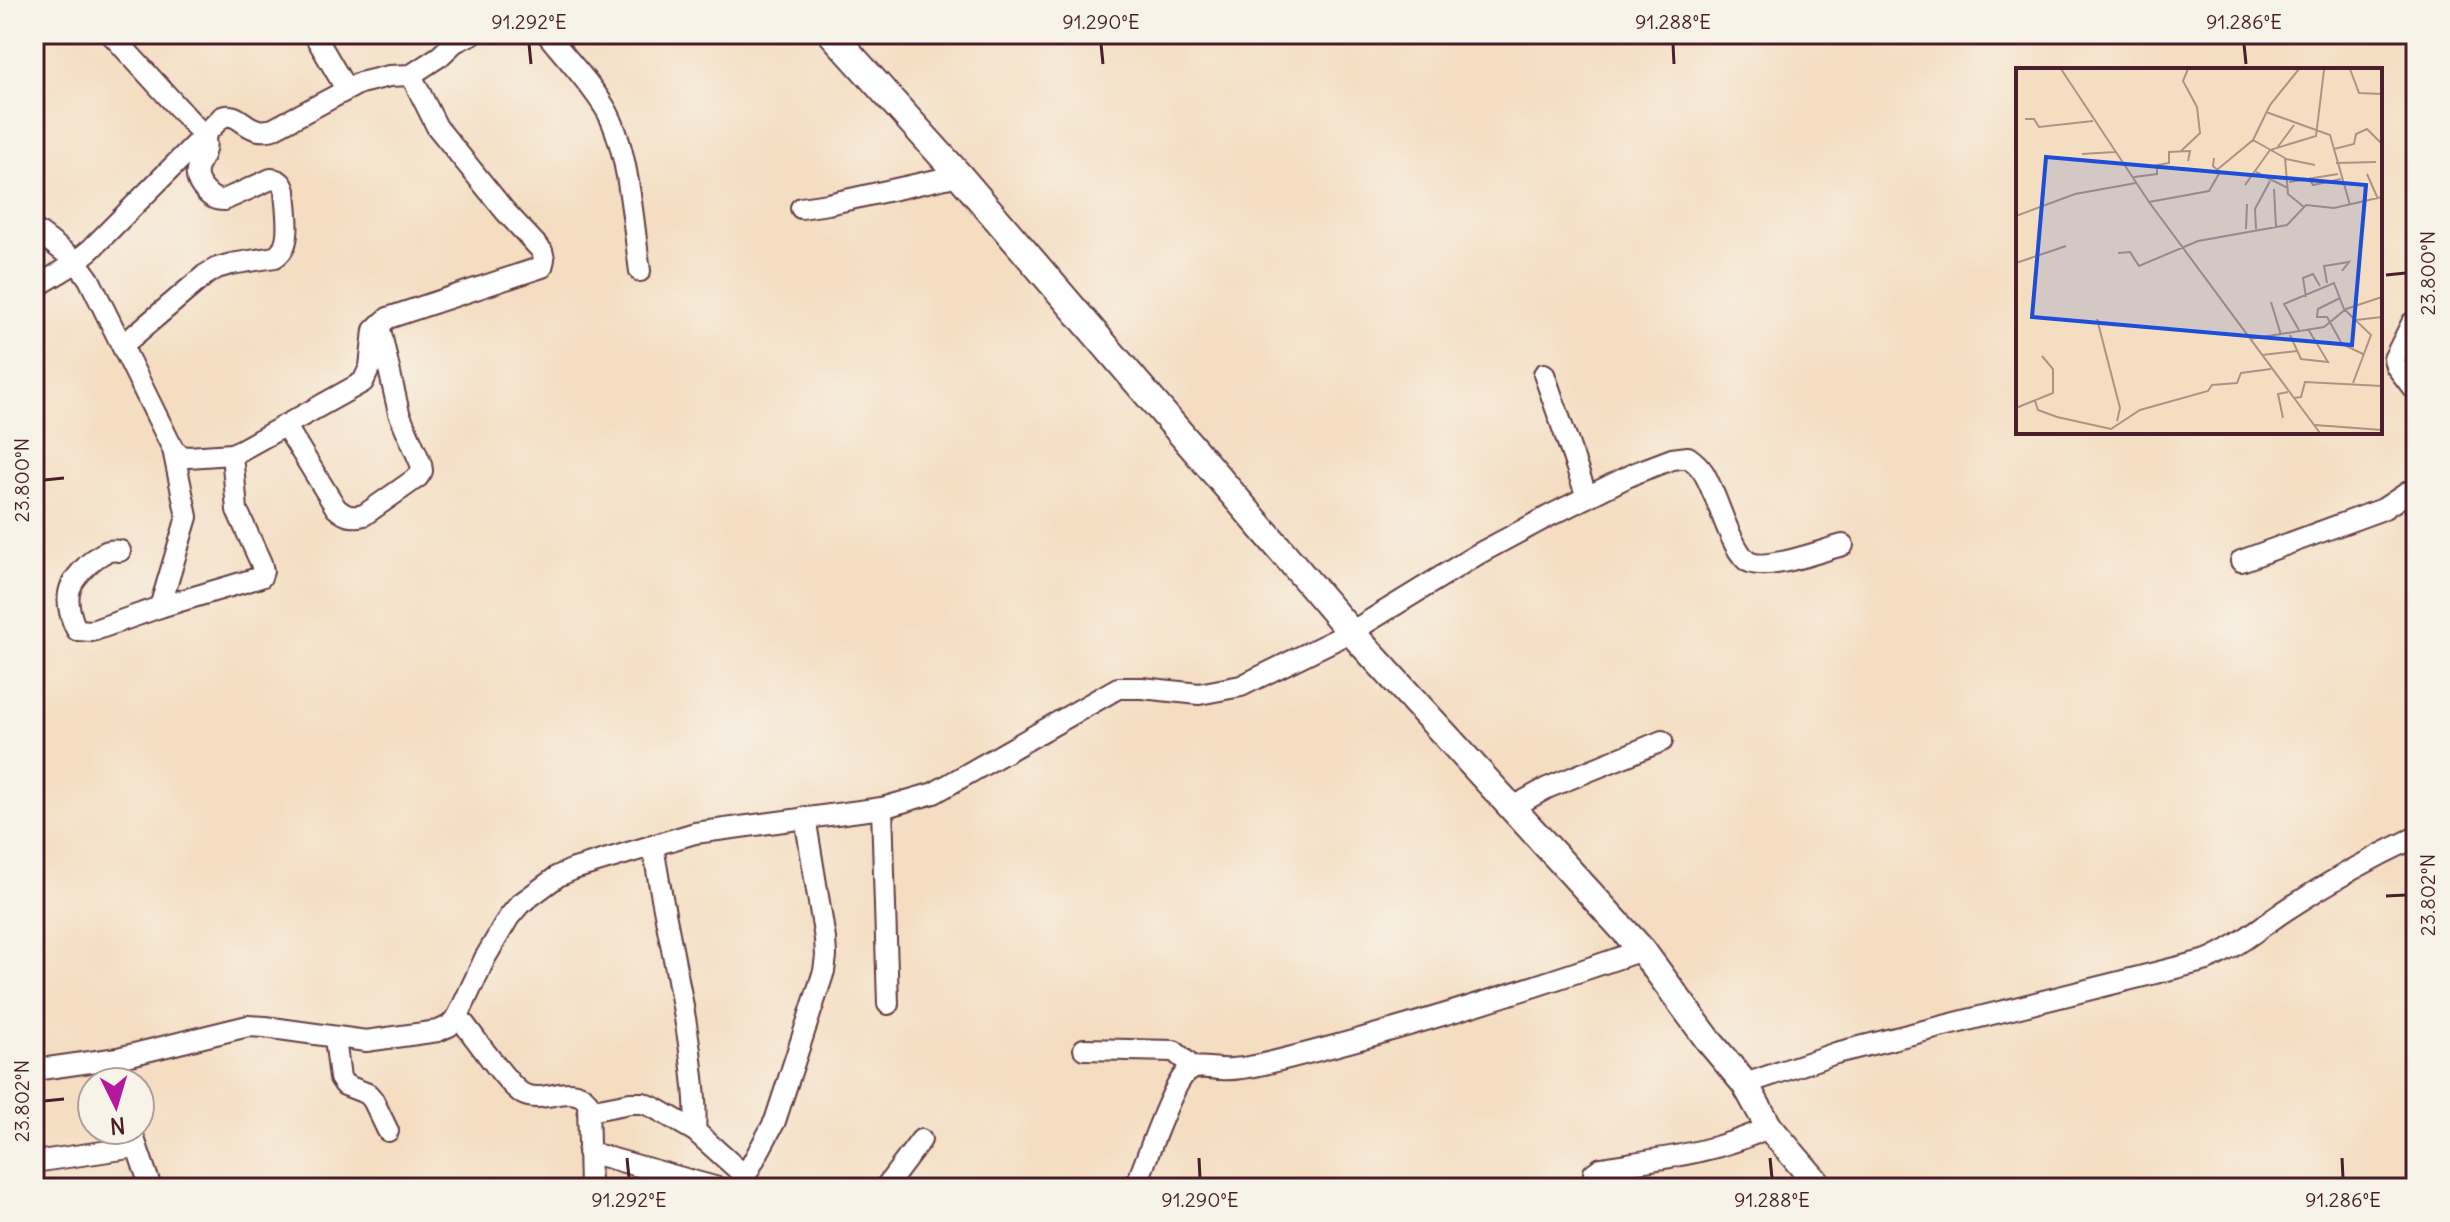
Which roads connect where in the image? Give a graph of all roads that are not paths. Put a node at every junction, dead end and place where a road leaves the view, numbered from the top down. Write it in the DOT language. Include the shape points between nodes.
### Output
graph roads {
  1 [pos="111,34"];
  2 [pos="314,34"];
  3 [pos="472,34"];
  4 [pos="547,34"];
  5 [pos="832,34"];
  6 [pos="411,75"];
  7 [pos="346,89"];
  8 [pos="204,136"];
  9 [pos="959,175"];
  10 [pos="801,208"];
  11 [pos="34,229"];
  12 [pos="76,261"];
  13 [pos="640,271"];
  14 [pos="34,288"];
  15 [pos="2412,323"];
  16 [pos="379,325"];
  17 [pos="123,345"];
  18 [pos="1544,374"];
  19 [pos="2416,392"];
  20 [pos="285,425"];
  21 [pos="173,449"];
  22 [pos="232,454"];
  23 [pos="2416,487"];
  24 [pos="1587,497"];
  25 [pos="1843,545"];
  26 [pos="120,551"];
  27 [pos="2241,561"];
  28 [pos="160,607"];
  29 [pos="1351,632"];
  30 [pos="1662,741"];
  31 [pos="882,808"];
  32 [pos="1511,808"];
  33 [pos="805,817"];
  34 [pos="2416,837"];
  35 [pos="653,845"];
  36 [pos="1642,950"];
  37 [pos="888,1004"];
  38 [pos="458,1016"];
  39 [pos="335,1038"];
  40 [pos="1084,1049"];
  41 [pos="107,1060"];
  42 [pos="109,1066"];
  43 [pos="1194,1068"];
  44 [pos="34,1070"];
  45 [pos="1745,1084"];
  46 [pos="589,1111"];
  47 [pos="1769,1127"];
  48 [pos="388,1131"];
  49 [pos="695,1131"];
  50 [pos="921,1140"];
  51 [pos="100,1146"];
  52 [pos="136,1146"];
  53 [pos="588,1152"];
  54 [pos="34,1162"];
  55 [pos="742,1182"];
  56 [pos="151,1188"];
  57 [pos="590,1188"];
  58 [pos="718,1188"];
  59 [pos="885,1188"];
  60 [pos="1135,1188"];
  61 [pos="1596,1188"];
  62 [pos="1821,1188"];
  1 -- 8 [label="street"];
  2 -- 7 [label="street"];
  3 -- 6 [label="street"];
  4 -- 13 [label="street" via="614,126"];
  5 -- 9 [label="street"];
  6 -- 7 [label="street"];
  6 -- 16 [label="street" via="437,127 544,259 534,271"];
  7 -- 8 [label="street" via="273,129 260,131 227,115"];
  8 -- 12 [label="street"];
  8 -- 17 [label="street" via="207,148 196,168 199,185 224,200 278,180 285,191 287,244 275,257 231,264 205,275"];
  9 -- 10 [label="street"];
  9 -- 29 [label="street"];
  11 -- 12 [label="street"];
  12 -- 14 [label="street"];
  12 -- 17 [label="street"];
  15 -- 19 [label="street" via="2394,359"];
  16 -- 20 [label="street" via="363,382"];
  16 -- 20 [label="street" via="399,413 421,464 418,477 364,515 344,516"];
  17 -- 21 [label="street"];
  18 -- 24 [label="street"];
  20 -- 22 [label="street"];
  21 -- 22 [label="street" via="188,457"];
  21 -- 28 [label="street" via="187,517"];
  22 -- 28 [label="street" via="237,510 261,563 261,577"];
  23 -- 27 [label="street" via="2383,509"];
  24 -- 25 [label="street" via="1647,468 1688,457 1702,467 1747,561 1780,563"];
  24 -- 29 [label="street" via="1478,554"];
  26 -- 28 [label="street" via="101,554 70,587 77,630 92,631"];
  29 -- 31 [label="street" via="1218,692 1118,688 934,793"];
  29 -- 32 [label="street"];
  30 -- 32 [label="street"];
  31 -- 33 [label="street"];
  31 -- 37 [label="street"];
  32 -- 36 [label="street"];
  33 -- 35 [label="street" via="695,833"];
  33 -- 55 [label="street" via="825,939 824,971 775,1121"];
  34 -- 45 [label="street" via="2335,879 2232,949 2207,960 1836,1053"];
  35 -- 38 [label="street" via="558,876 520,904 485,958"];
  35 -- 49 [label="street" via="684,1005"];
  36 -- 43 [label="street" via="1295,1057 1247,1067"];
  36 -- 45 [label="street"];
  38 -- 39 [label="street" via="438,1031 366,1041"];
  38 -- 46 [label="street" via="520,1092 536,1097 572,1092 583,1096"];
  39 -- 41 [label="street" via="248,1026"];
  39 -- 48 [label="street" via="340,1078 368,1094"];
  40 -- 43 [label="street" via="1174,1051"];
  41 -- 42 [label="street"];
  41 -- 44 [label="street"];
  43 -- 60 [label="street" via="1176,1087"];
  45 -- 47 [label="street"];
  46 -- 49 [label="street" via="643,1103"];
  46 -- 53 [label="street"];
  47 -- 61 [label="street" via="1728,1143 1601,1168 1594,1173"];
  47 -- 62 [label="street"];
  49 -- 55 [label="street"];
  50 -- 59 [label="street"];
  51 -- 54 [label="street"];
  52 -- 56 [label="street"];
  53 -- 57 [label="street"];
  53 -- 58 [label="street"];
}
